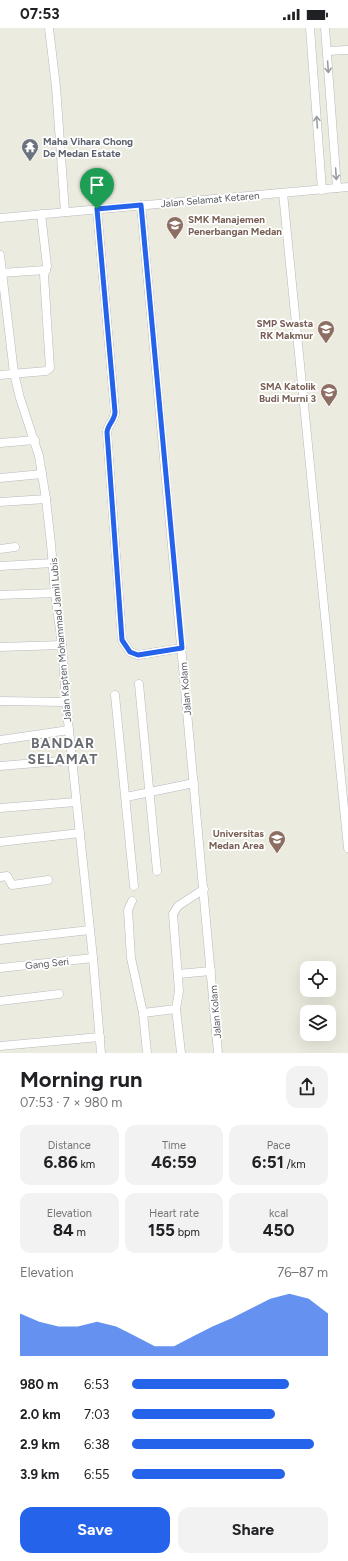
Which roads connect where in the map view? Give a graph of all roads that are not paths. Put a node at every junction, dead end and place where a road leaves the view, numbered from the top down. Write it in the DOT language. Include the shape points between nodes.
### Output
graph roads {
  1 [pos="49,28"];
  2 [pos="310,28"];
  3 [pos="325,28"];
  4 [pos="348,50"];
  5 [pos="327,51"];
  6 [pos="348,187"];
  7 [pos="337,188"];
  8 [pos="322,190"];
  9 [pos="283,193"];
  10 [pos="141,205"];
  11 [pos="97,209"];
  12 [pos="65,212"];
  13 [pos="40,214"];
  14 [pos="0,218"];
  15 [pos="0,255"];
  16 [pos="46,270"];
  17 [pos="1,273"];
  18 [pos="3,309"];
  19 [pos="14,373"];
  20 [pos="0,375"];
  21 [pos="35,440"];
  22 [pos="0,443"];
  23 [pos="42,474"];
  24 [pos="0,478"];
  25 [pos="46,498"];
  26 [pos="0,502"];
  27 [pos="15,547"];
  28 [pos="0,549"];
  29 [pos="52,563"];
  30 [pos="0,566"];
  31 [pos="55,593"];
  32 [pos="0,595"];
  33 [pos="62,645"];
  34 [pos="0,647"];
  35 [pos="182,648"];
  36 [pos="139,684"];
  37 [pos="115,695"];
  38 [pos="0,701"];
  39 [pos="66,702"];
  40 [pos="69,730"];
  41 [pos="0,740"];
  42 [pos="72,760"];
  43 [pos="0,766"];
  44 [pos="194,783"];
  45 [pos="149,793"];
  46 [pos="126,797"];
  47 [pos="76,802"];
  48 [pos="0,808"];
  49 [pos="80,833"];
  50 [pos="0,842"];
  51 [pos="348,848"];
  52 [pos="157,871"];
  53 [pos="0,877"];
  54 [pos="48,880"];
  55 [pos="134,886"];
  56 [pos="204,889"];
  57 [pos="132,901"];
  58 [pos="90,930"];
  59 [pos="0,940"];
  60 [pos="94,958"];
  61 [pos="0,968"];
  62 [pos="211,971"];
  63 [pos="178,974"];
  64 [pos="59,994"];
  65 [pos="0,1001"];
  66 [pos="176,1009"];
  67 [pos="143,1013"];
  68 [pos="100,1037"];
  69 [pos="0,1046"];
  70 [pos="101,1053"];
  71 [pos="147,1053"];
  72 [pos="181,1053"];
  73 [pos="218,1053"];
  1 -- 12 [label="street"];
  8 -- 2 [label="street, one-way"];
  3 -- 5 [label="street"];
  4 -- 5 [label="street"];
  5 -- 7 [label="street, one-way"];
  6 -- 7 [label="street, Jalan Selamat Ketaren"];
  7 -- 8 [label="street, Jalan Selamat Ketaren"];
  8 -- 9 [label="street, Jalan Selamat Ketaren"];
  9 -- 10 [label="street, Jalan Selamat Ketaren"];
  9 -- 51 [label="street"];
  10 -- 11 [label="street, Jalan Selamat Ketaren"];
  10 -- 35 [label="street, Jalan Kolam"];
  11 -- 12 [label="street, Jalan Selamat Ketaren"];
  11 -- 35 [label="street" via="115,412 107,432 122,640 130,652 138,655"];
  12 -- 13 [label="street, Jalan Selamat Ketaren"];
  13 -- 14 [label="street, Jalan Selamat Ketaren"];
  13 -- 16 [label="street"];
  15 -- 17 [label="street, Jalan Kapten Mohammad Jamil Lubis"];
  16 -- 17 [label="street"];
  16 -- 19 [label="street" via="44,275 50,368 46,371"];
  17 -- 18 [label="street, Jalan Kapten Mohammad Jamil Lubis"];
  18 -- 19 [label="street, Jalan Kapten Mohammad Jamil Lubis"];
  19 -- 20 [label="street"];
  19 -- 21 [label="street, Jalan Kapten Mohammad Jamil Lubis"];
  21 -- 22 [label="street"];
  21 -- 23 [label="street, Jalan Kapten Mohammad Jamil Lubis"];
  23 -- 24 [label="street"];
  23 -- 25 [label="street, Jalan Kapten Mohammad Jamil Lubis"];
  25 -- 26 [label="street"];
  25 -- 29 [label="street, Jalan Kapten Mohammad Jamil Lubis"];
  27 -- 28 [label="street"];
  29 -- 30 [label="street"];
  29 -- 31 [label="street, Jalan Kapten Mohammad Jamil Lubis"];
  31 -- 32 [label="street"];
  31 -- 33 [label="street, Jalan Kapten Mohammad Jamil Lubis"];
  33 -- 34 [label="street"];
  33 -- 39 [label="street, Jalan Kapten Mohammad Jamil Lubis"];
  35 -- 44 [label="street, Jalan Kolam"];
  36 -- 45 [label="street"];
  37 -- 46 [label="street"];
  38 -- 39 [label="street"];
  39 -- 40 [label="street, Jalan Kapten Mohammad Jamil Lubis"];
  40 -- 41 [label="street"];
  40 -- 42 [label="street, Jalan Kapten Mohammad Jamil Lubis"];
  42 -- 43 [label="street"];
  42 -- 47 [label="street, Jalan Kapten Mohammad Jamil Lubis"];
  44 -- 45 [label="street"];
  44 -- 56 [label="street, Jalan Kolam"];
  45 -- 46 [label="street"];
  45 -- 52 [label="street"];
  46 -- 55 [label="street"];
  47 -- 48 [label="street"];
  47 -- 49 [label="street, Jalan Kapten Mohammad Jamil Lubis"];
  49 -- 50 [label="street"];
  49 -- 58 [label="street, Jalan Kapten Mohammad Jamil Lubis"];
  53 -- 54 [label="street" via="7,876 12,885"];
  56 -- 62 [label="street, Jalan Kolam"];
  56 -- 63 [label="street" via="178,906 173,914"];
  57 -- 67 [label="street" via="128,910 131,958"];
  58 -- 59 [label="street"];
  58 -- 60 [label="street, Jalan Kapten Mohammad Jamil Lubis"];
  60 -- 61 [label="street, Gang Seri"];
  60 -- 68 [label="street, Jalan Kapten Mohammad Jamil Lubis"];
  62 -- 63 [label="street"];
  62 -- 73 [label="street, Jalan Kolam"];
  63 -- 66 [label="street" via="179,998"];
  64 -- 65 [label="street"];
  66 -- 67 [label="street"];
  66 -- 72 [label="street"];
  67 -- 71 [label="street"];
  68 -- 69 [label="street"];
  68 -- 70 [label="street, Jalan Kapten Mohammad Jamil Lubis"];
}
